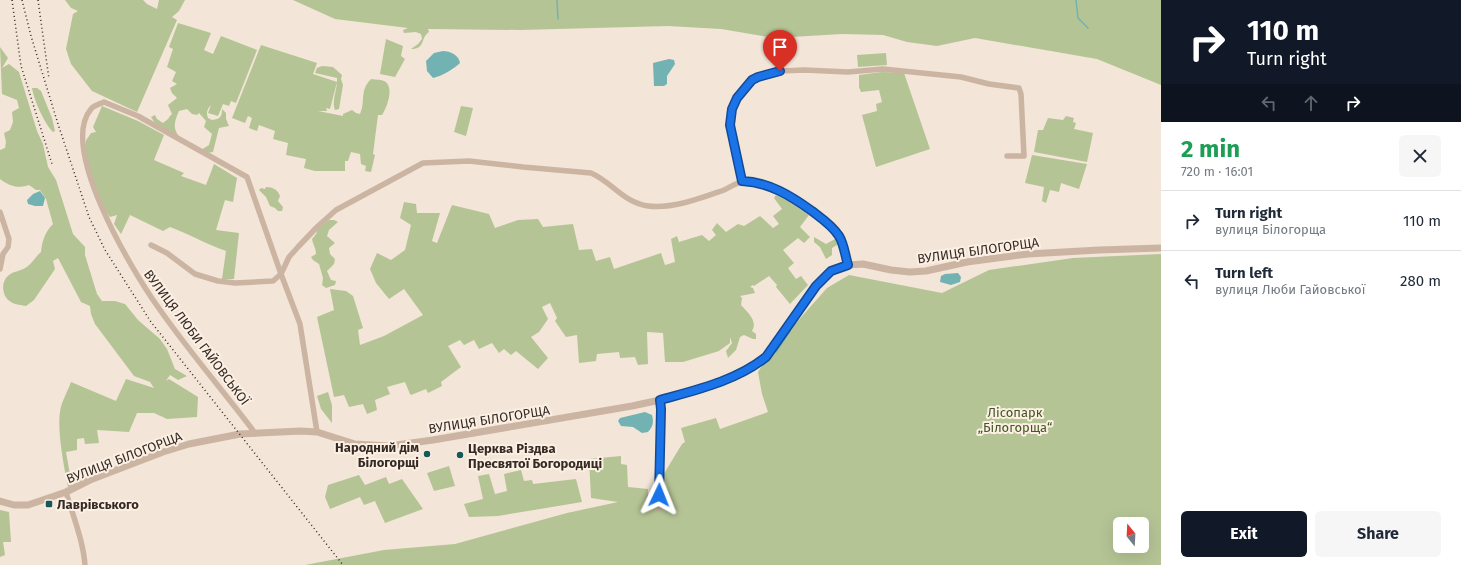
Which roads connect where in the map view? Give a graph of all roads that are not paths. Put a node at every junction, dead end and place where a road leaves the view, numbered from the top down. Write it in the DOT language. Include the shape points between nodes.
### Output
graph roads {
  1 [pos="1007,156"];
  2 [pos="742,181"];
  3 [pos="0,212"];
  4 [pos="151,246"];
  5 [pos="1161,248"];
  6 [pos="1,254"];
  7 [pos="848,265"];
  8 [pos="0,270"];
  9 [pos="281,274"];
  10 [pos="660,400"];
  11 [pos="317,432"];
  12 [pos="255,434"];
  13 [pos="66,492"];
  14 [pos="0,501"];
  15 [pos="658,509"];
  16 [pos="85,565"];
  1 -- 2 [label="street" via="1024,156 1019,88 910,71 780,71 758,77 747,86 737,98 730,116"];
  2 -- 7 [label="street" via="780,190 826,221 841,239"];
  2 -- 9 [label="street" via="697,199 666,206 647,206 626,199 599,176 591,173 469,161 423,163 336,210 298,247"];
  3 -- 6 [label="street" via="9,239 8,247"];
  4 -- 9 [label="street, ВУЛИЦЯ ЛЮБИ ГАЙОВСЬКОЇ" via="167,253 195,274 218,281 273,281"];
  5 -- 7 [label="street, ВУЛИЦЯ БІЛОГОРЩА" via="1028,254 910,272 863,264"];
  6 -- 8 [label="street"];
  7 -- 10 [label="street, ВУЛИЦЯ БІЛОГОРЩА" via="831,271 820,282 766,357 756,365 725,380"];
  9 -- 11 [label="street, ВУЛИЦЯ ЛЮБИ ГАЙОВСЬКОЇ" via="300,324"];
  9 -- 12 [label="street, ВУЛИЦЯ ЛЮБИ ГАЙОВСЬКОЇ" via="247,178 138,116 104,102 92,108 86,116 82,135 90,178 100,205 135,272 158,307"];
  10 -- 11 [label="street, ВУЛИЦЯ БІЛОГОРЩА" via="389,446 355,444"];
  10 -- 15 [label="street"];
  11 -- 12 [label="street, ВУЛИЦЯ БІЛОГОРЩА"];
  12 -- 13 [label="street, ВУЛИЦЯ БІЛОГОРЩА" via="216,438 169,450 90,480"];
  13 -- 14 [label="street, ВУЛИЦЯ БІЛОГОРЩА" via="28,505"];
  13 -- 16 [label="street" via="78,530"];
}
